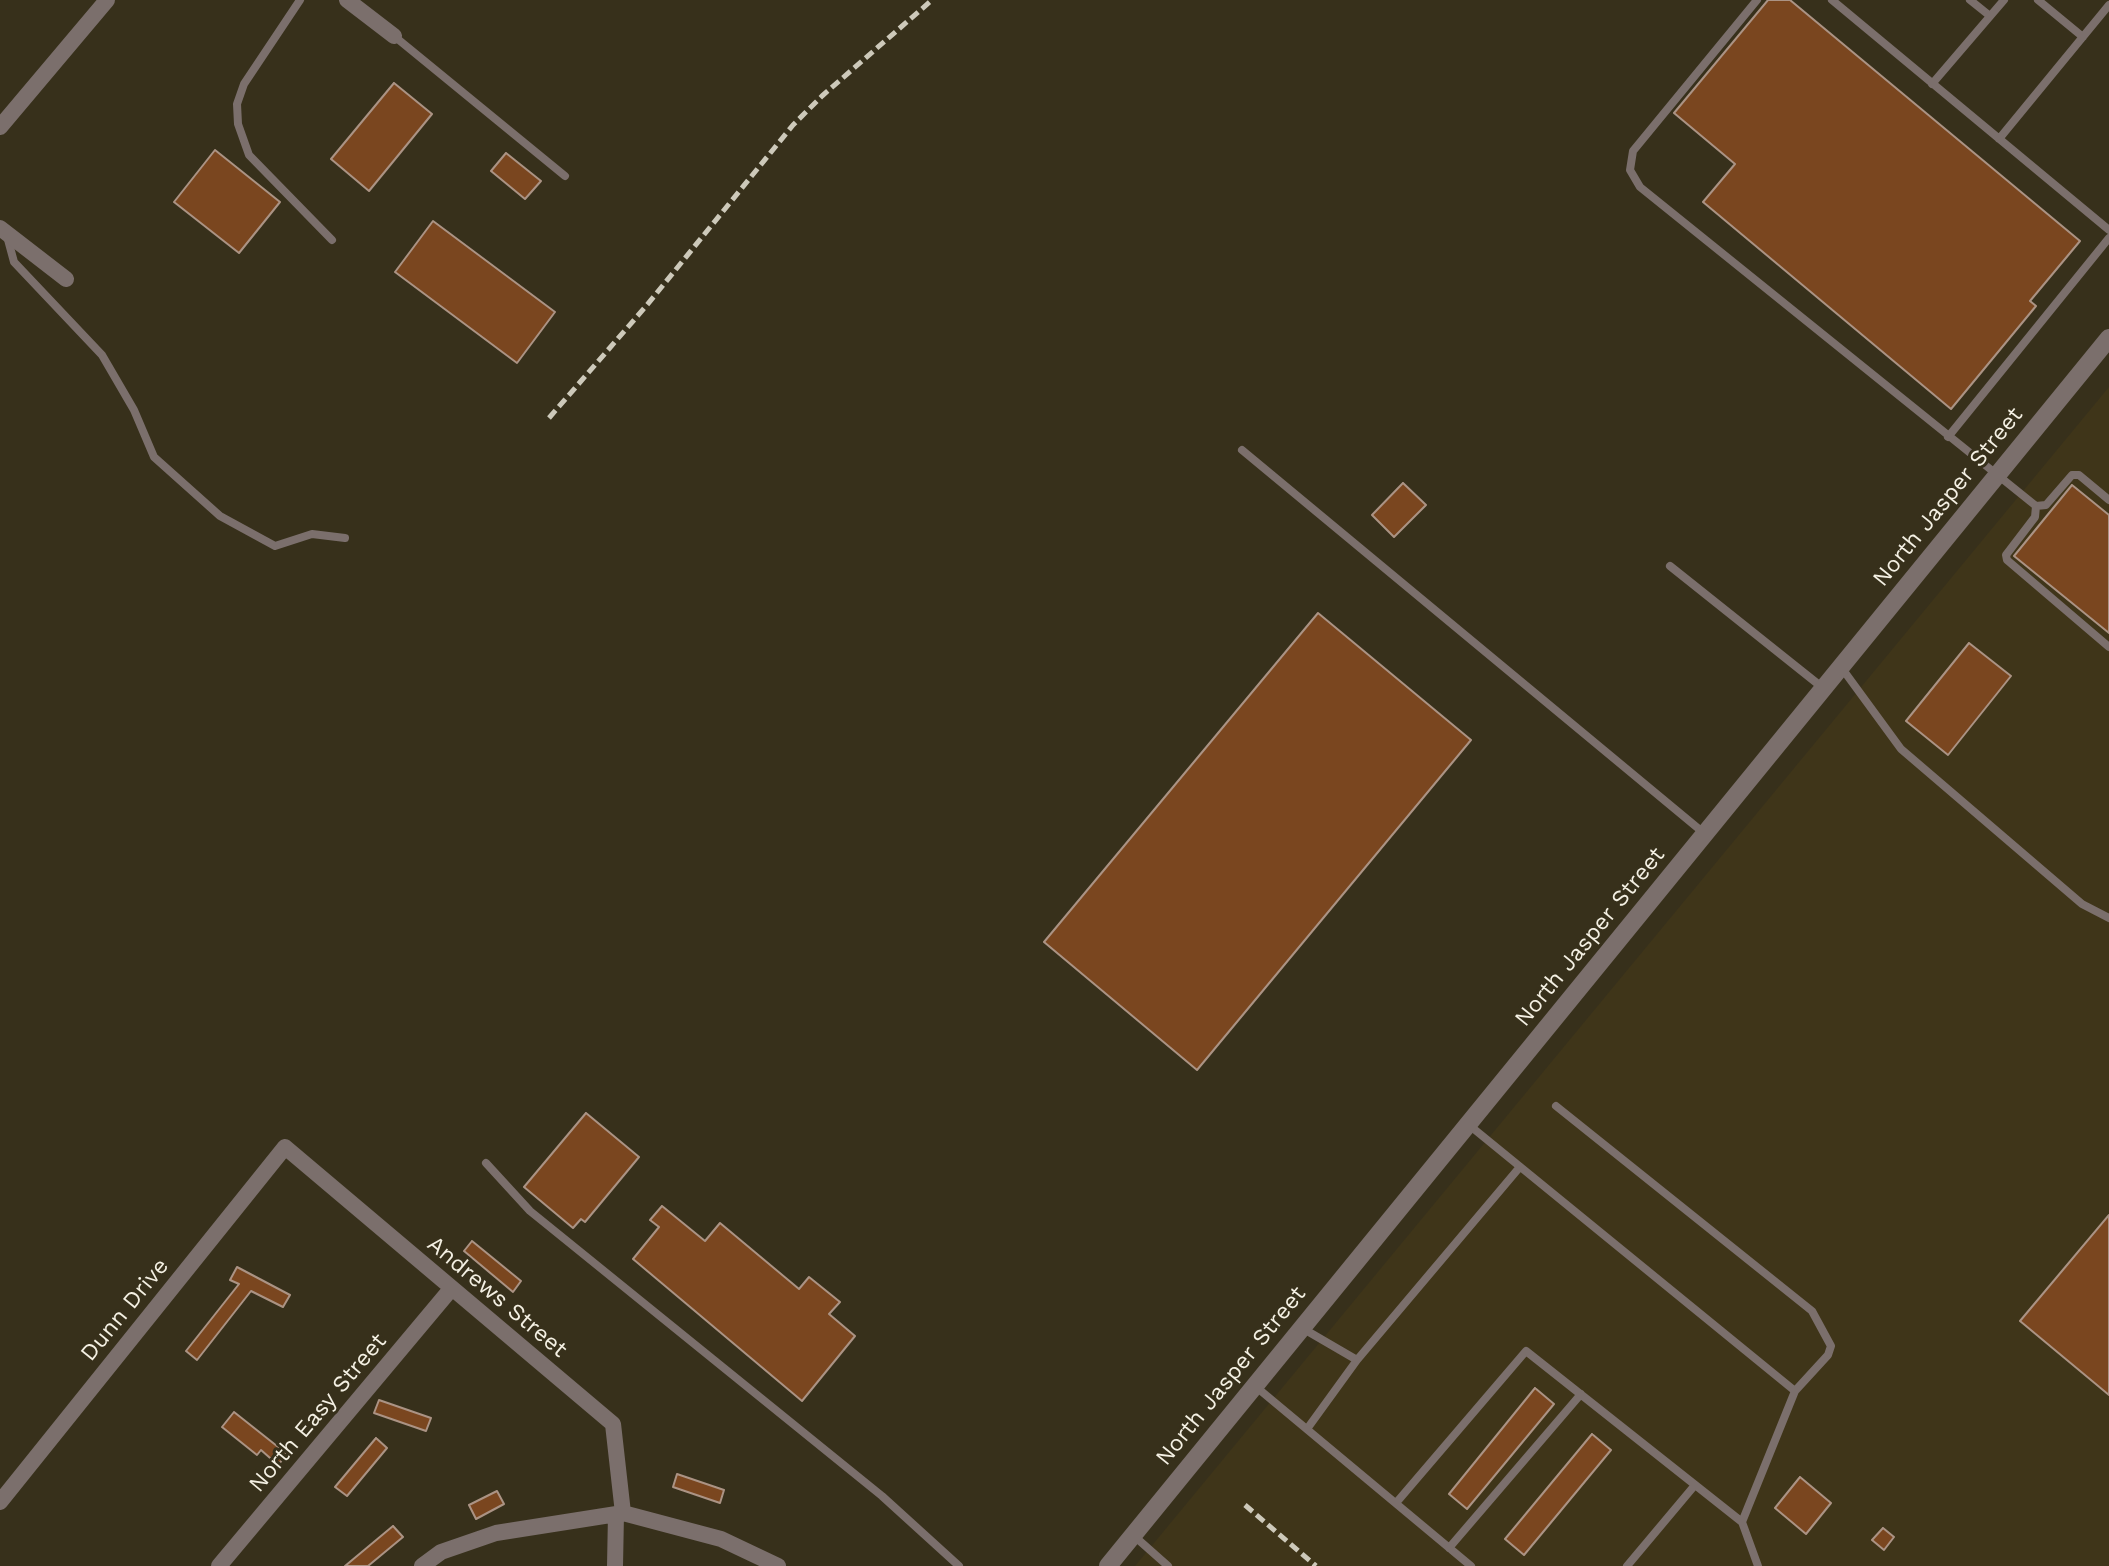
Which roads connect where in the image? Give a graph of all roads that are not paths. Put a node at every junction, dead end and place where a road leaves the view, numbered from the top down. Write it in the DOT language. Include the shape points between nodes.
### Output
graph roads {
  1 [pos="107,0"];
  2 [pos="300,0"];
  3 [pos="347,0"];
  4 [pos="1757,0"];
  5 [pos="1832,0"];
  6 [pos="1970,0"];
  7 [pos="2004,0"];
  8 [pos="2038,0"];
  9 [pos="2100,0"];
  10 [pos="2108,6"];
  11 [pos="1990,16"];
  12 [pos="394,36"];
  13 [pos="2083,37"];
  14 [pos="1932,84"];
  15 [pos="0,127"];
  16 [pos="1999,139"];
  17 [pos="565,176"];
  18 [pos="3,230"];
  19 [pos="2109,230"];
  20 [pos="2109,238"];
  21 [pos="332,240"];
  22 [pos="66,279"];
  23 [pos="2109,338"];
  24 [pos="1948,438"];
  25 [pos="1242,450"];
  26 [pos="1997,477"];
  27 [pos="2109,500"];
  28 [pos="2036,506"];
  29 [pos="345,538"];
  30 [pos="1670,566"];
  31 [pos="2109,647"];
  32 [pos="1841,667"];
  33 [pos="1823,688"];
  34 [pos="1705,834"];
  35 [pos="2109,918"];
  36 [pos="1556,1107"];
  37 [pos="1468,1124"];
  38 [pos="285,1147"];
  39 [pos="486,1163"];
  40 [pos="1519,1168"];
  41 [pos="451,1289"];
  42 [pos="1302,1328"];
  43 [pos="1357,1360"];
  44 [pos="1255,1386"];
  45 [pos="1795,1391"];
  46 [pos="1581,1394"];
  47 [pos="1307,1429"];
  48 [pos="1695,1485"];
  49 [pos="0,1502"];
  50 [pos="1396,1503"];
  51 [pos="619,1514"];
  52 [pos="1742,1522"];
  53 [pos="1133,1535"];
  54 [pos="1449,1548"];
  55 [pos="219,1566"];
  56 [pos="422,1566"];
  57 [pos="615,1566"];
  58 [pos="778,1566"];
  59 [pos="959,1566"];
  60 [pos="1108,1566"];
  61 [pos="1168,1566"];
  62 [pos="1471,1566"];
  63 [pos="1627,1566"];
  64 [pos="1758,1566"];
  1 -- 15 [label="street"];
  2 -- 21 [label="lane" via="244,84 237,104 238,124 249,155"];
  3 -- 12 [label="street"];
  4 -- 24 [label="lane" via="1633,151 1630,170 1640,187"];
  5 -- 14 [label="lane"];
  6 -- 11 [label="lane"];
  7 -- 11 [label="lane"];
  8 -- 13 [label="lane"];
  9 -- 10 [label="lane"];
  10 -- 13 [label="lane"];
  11 -- 14 [label="lane"];
  12 -- 17 [label="lane"];
  13 -- 16 [label="lane"];
  14 -- 16 [label="lane"];
  16 -- 19 [label="lane"];
  18 -- 22 [label="street"];
  18 -- 29 [label="lane" via="14,262 102,355 134,410 154,457 220,516 275,546 312,534"];
  20 -- 24 [label="lane"];
  23 -- 26 [label="street, North Jasper Street"];
  24 -- 26 [label="lane"];
  25 -- 34 [label="lane"];
  26 -- 28 [label="lane"];
  26 -- 32 [label="street, North Jasper Street"];
  27 -- 28 [label="lane" via="2080,475 2071,475 2046,505"];
  28 -- 31 [label="lane" via="2035,517 2006,555 2007,561"];
  30 -- 33 [label="lane"];
  32 -- 33 [label="street, North Jasper Street"];
  32 -- 35 [label="lane" via="1901,750 2082,904"];
  33 -- 34 [label="street, North Jasper Street"];
  34 -- 37 [label="street, North Jasper Street"];
  36 -- 45 [label="lane" via="1811,1311 1831,1346"];
  37 -- 40 [label="lane"];
  37 -- 42 [label="street, North Jasper Street"];
  38 -- 41 [label="street, Andrews Street"];
  38 -- 49 [label="street, Dunn Drive"];
  39 -- 59 [label="lane" via="530,1211 882,1496"];
  40 -- 43 [label="lane"];
  40 -- 45 [label="lane"];
  41 -- 51 [label="street, Andrews Street" via="613,1424"];
  41 -- 55 [label="street, North Easy Street"];
  42 -- 43 [label="lane"];
  42 -- 44 [label="street, North Jasper Street"];
  43 -- 47 [label="lane"];
  44 -- 47 [label="lane"];
  44 -- 53 [label="street, North Jasper Street"];
  45 -- 52 [label="lane"];
  46 -- 48 [label="lane"];
  46 -- 50 [label="lane" via="1526,1351"];
  46 -- 54 [label="lane"];
  47 -- 50 [label="lane"];
  48 -- 52 [label="lane"];
  48 -- 63 [label="lane"];
  50 -- 54 [label="lane"];
  51 -- 56 [label="street" via="496,1533 441,1552"];
  51 -- 57 [label="street, Andrews Street"];
  51 -- 58 [label="street" via="721,1539"];
  52 -- 64 [label="lane"];
  53 -- 60 [label="street, North Jasper Street"];
  53 -- 61 [label="lane"];
  54 -- 62 [label="lane"];
}
